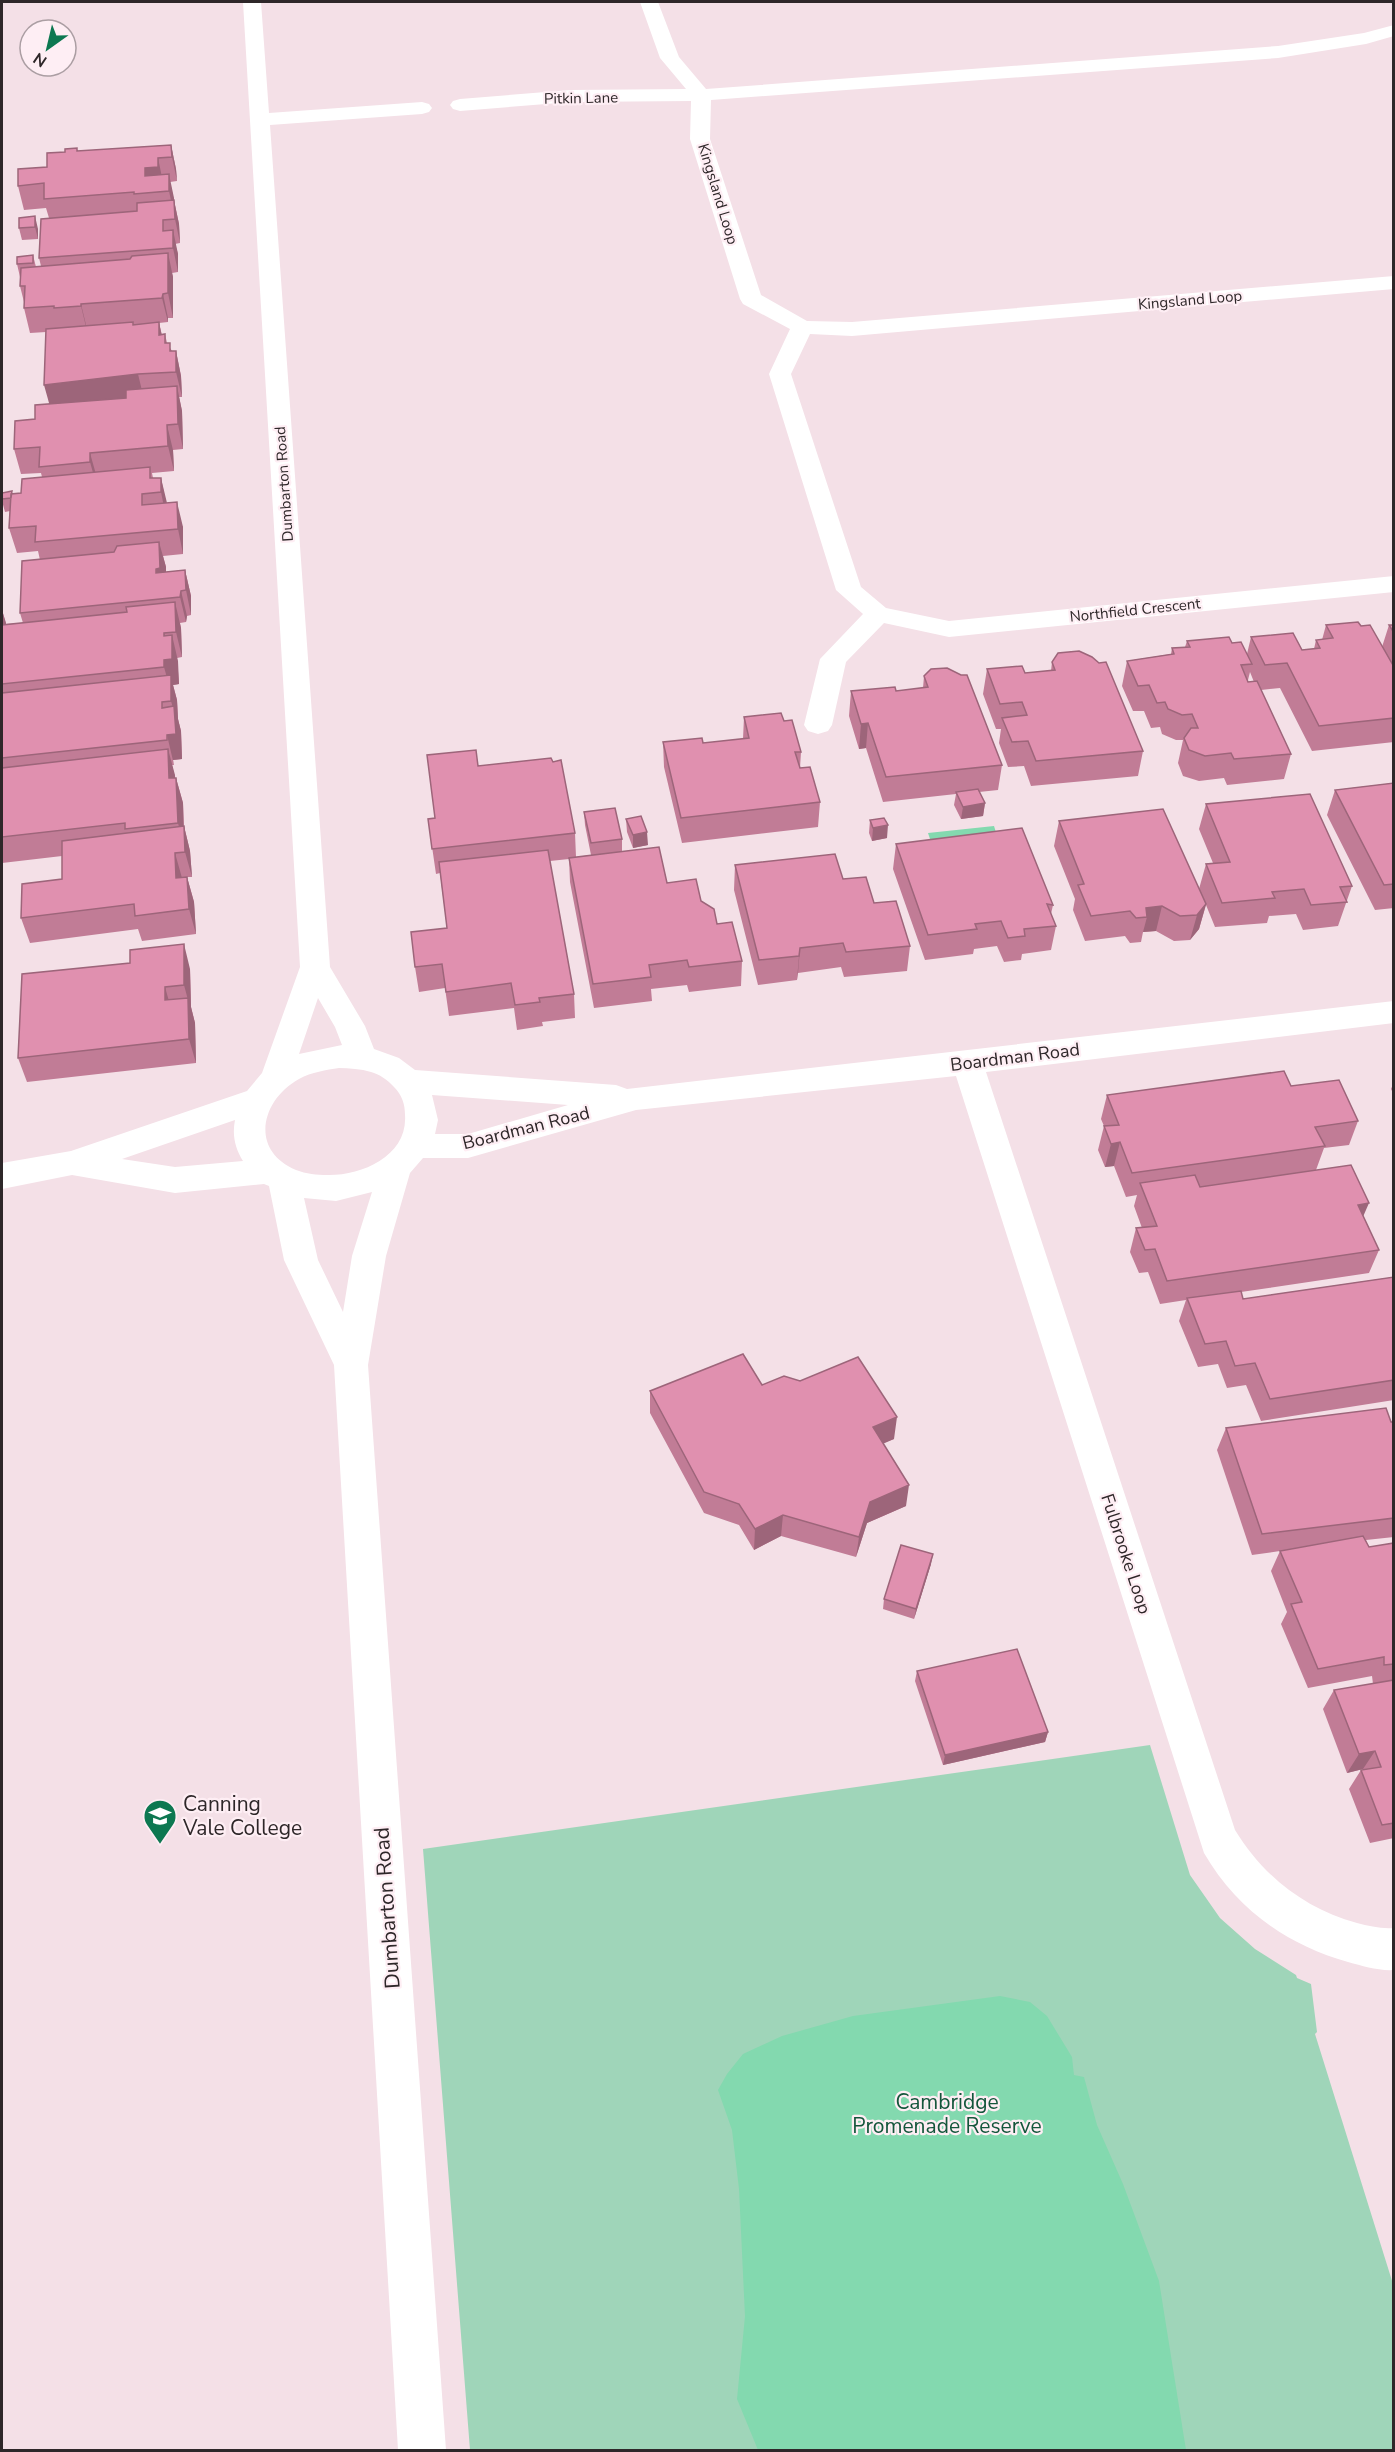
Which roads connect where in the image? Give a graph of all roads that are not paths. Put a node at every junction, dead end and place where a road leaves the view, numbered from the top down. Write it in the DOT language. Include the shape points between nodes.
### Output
graph roads {
  1 [pos="252,2"];
  2 [pos="649,2"];
  3 [pos="1394,30"];
  4 [pos="701,95"];
  5 [pos="460,105"];
  6 [pos="422,108"];
  7 [pos="260,120"];
  8 [pos="1394,282"];
  9 [pos="802,327"];
  10 [pos="1394,584"];
  11 [pos="878,614"];
  12 [pos="818,724"];
  13 [pos="315,967"];
  14 [pos="1394,1012"];
  15 [pos="362,1058"];
  16 [pos="967,1063"];
  17 [pos="409,1081"];
  18 [pos="266,1090"];
  19 [pos="636,1098"];
  20 [pos="405,1157"];
  21 [pos="72,1163"];
  22 [pos="2,1176"];
  23 [pos="276,1176"];
  24 [pos="351,1365"];
  25 [pos="1394,1949"];
  26 [pos="422,2451"];
  1 -- 7 [label="street, Dumbarton Road"];
  2 -- 4 [label="street" via="670,58"];
  3 -- 4 [label="street" via="1278,52"];
  4 -- 5 [label="street, Pitkin Lane" via="571,96"];
  4 -- 9 [label="street, Kingsland Loop" via="700,140 751,299"];
  6 -- 7 [label="street"];
  7 -- 13 [label="street, Dumbarton Road"];
  8 -- 9 [label="street, Kingsland Loop" via="852,329"];
  9 -- 11 [label="street, Northfield Crescent" via="780,374 849,590"];
  10 -- 11 [label="street, Northfield Crescent" via="949,629"];
  11 -- 12 [label="street" via="833,659"];
  13 -- 15 [label="street, Dumbarton Road" via="350,1026"];
  13 -- 18 [label="street, Dumbarton Road"];
  14 -- 16 [label="street, Boardman Road"];
  15 -- 17 [label="street, Boardman Road" via="388,1066"];
  15 -- 18 [label="street, Boardman Road" via="316,1060 294,1068"];
  16 -- 19 [label="street, Boardman Road"];
  16 -- 25 [label="street, Fulbrooke Loop" via="1218,1839 1237,1870 1298,1922 1338,1940"];
  17 -- 19 [label="street, Boardman Road"];
  17 -- 20 [label="street" via="421,1101 423,1124"];
  18 -- 21 [label="street, Boardman Road"];
  18 -- 23 [label="street" via="250,1118 249,1137 255,1155"];
  19 -- 20 [label="street, Boardman Road" via="468,1146"];
  20 -- 23 [label="street, Boardman Road" via="371,1181 342,1189 312,1189"];
  20 -- 24 [label="street, Dumbarton Road" via="369,1256"];
  21 -- 22 [label="street, Boardman Road"];
  21 -- 23 [label="street, Boardman Road" via="175,1180"];
  23 -- 24 [label="street, Dumbarton Road" via="302,1260"];
  24 -- 26 [label="street, Dumbarton Road"];
}
